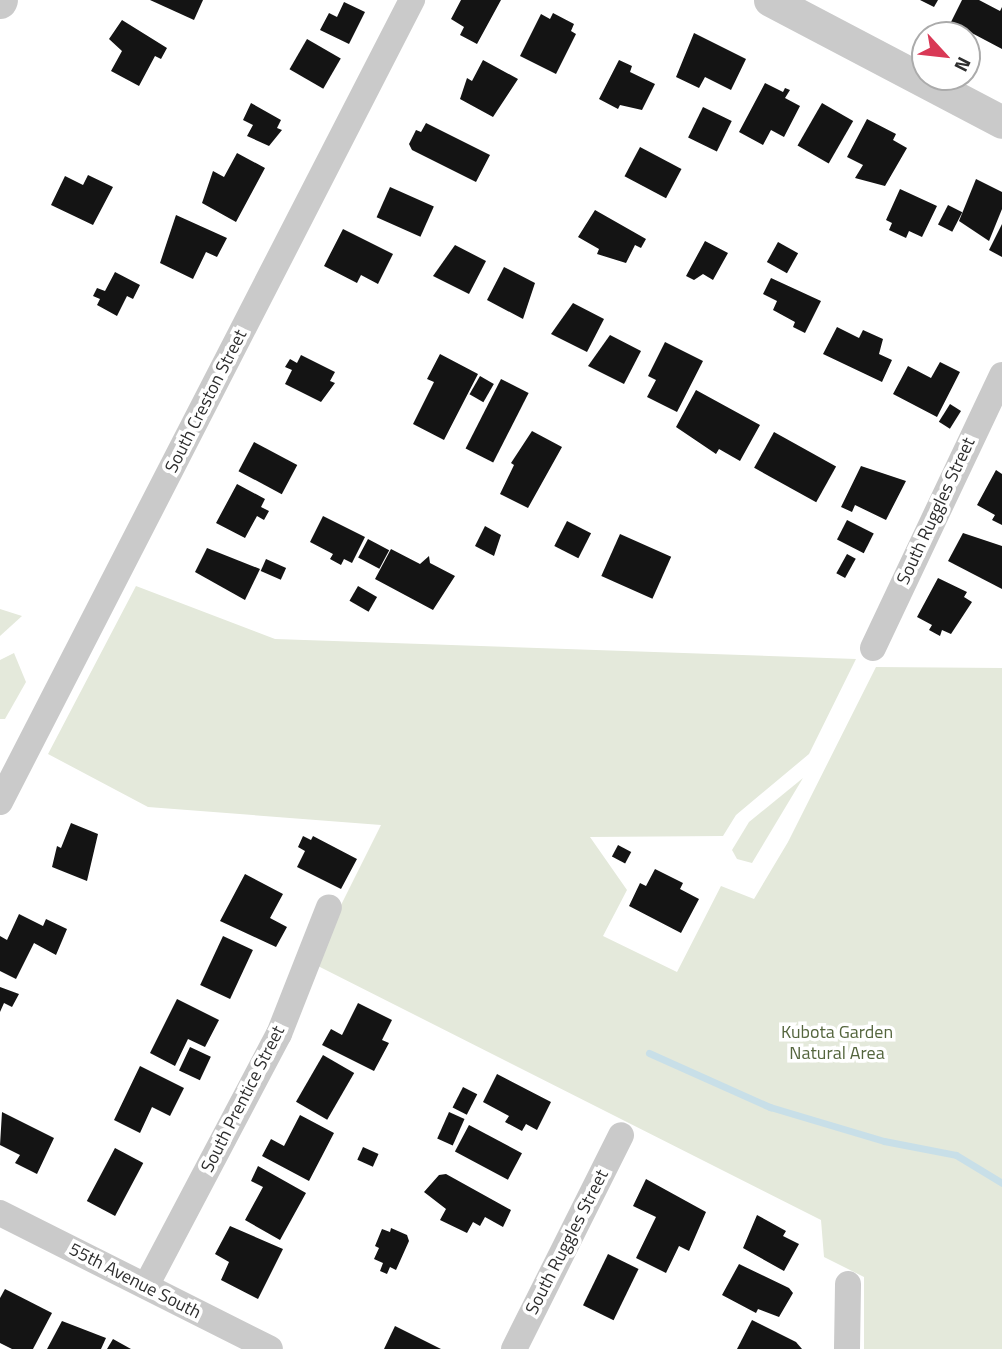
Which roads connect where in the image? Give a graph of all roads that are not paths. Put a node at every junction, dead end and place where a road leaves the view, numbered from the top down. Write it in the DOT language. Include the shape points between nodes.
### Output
graph roads {
  1 [pos="412,0"];
  2 [pos="770,0"];
  3 [pos="1002,122"];
  4 [pos="1002,375"];
  5 [pos="873,648"];
  6 [pos="0,802"];
  7 [pos="329,907"];
  8 [pos="621,1135"];
  9 [pos="0,1213"];
  10 [pos="848,1284"];
  11 [pos="146,1286"];
  12 [pos="270,1349"];
  13 [pos="514,1349"];
  14 [pos="846,1349"];
  1 -- 6 [label="street, South Creston Street"];
  2 -- 3 [label="street"];
  4 -- 5 [label="street, South Ruggles Street"];
  7 -- 11 [label="street, South Prentice Street" via="279,1034"];
  8 -- 13 [label="street, South Ruggles Street"];
  9 -- 11 [label="street, 55th Avenue South"];
  10 -- 14 [label="street"];
  11 -- 12 [label="street, 55th Avenue South"];
}
